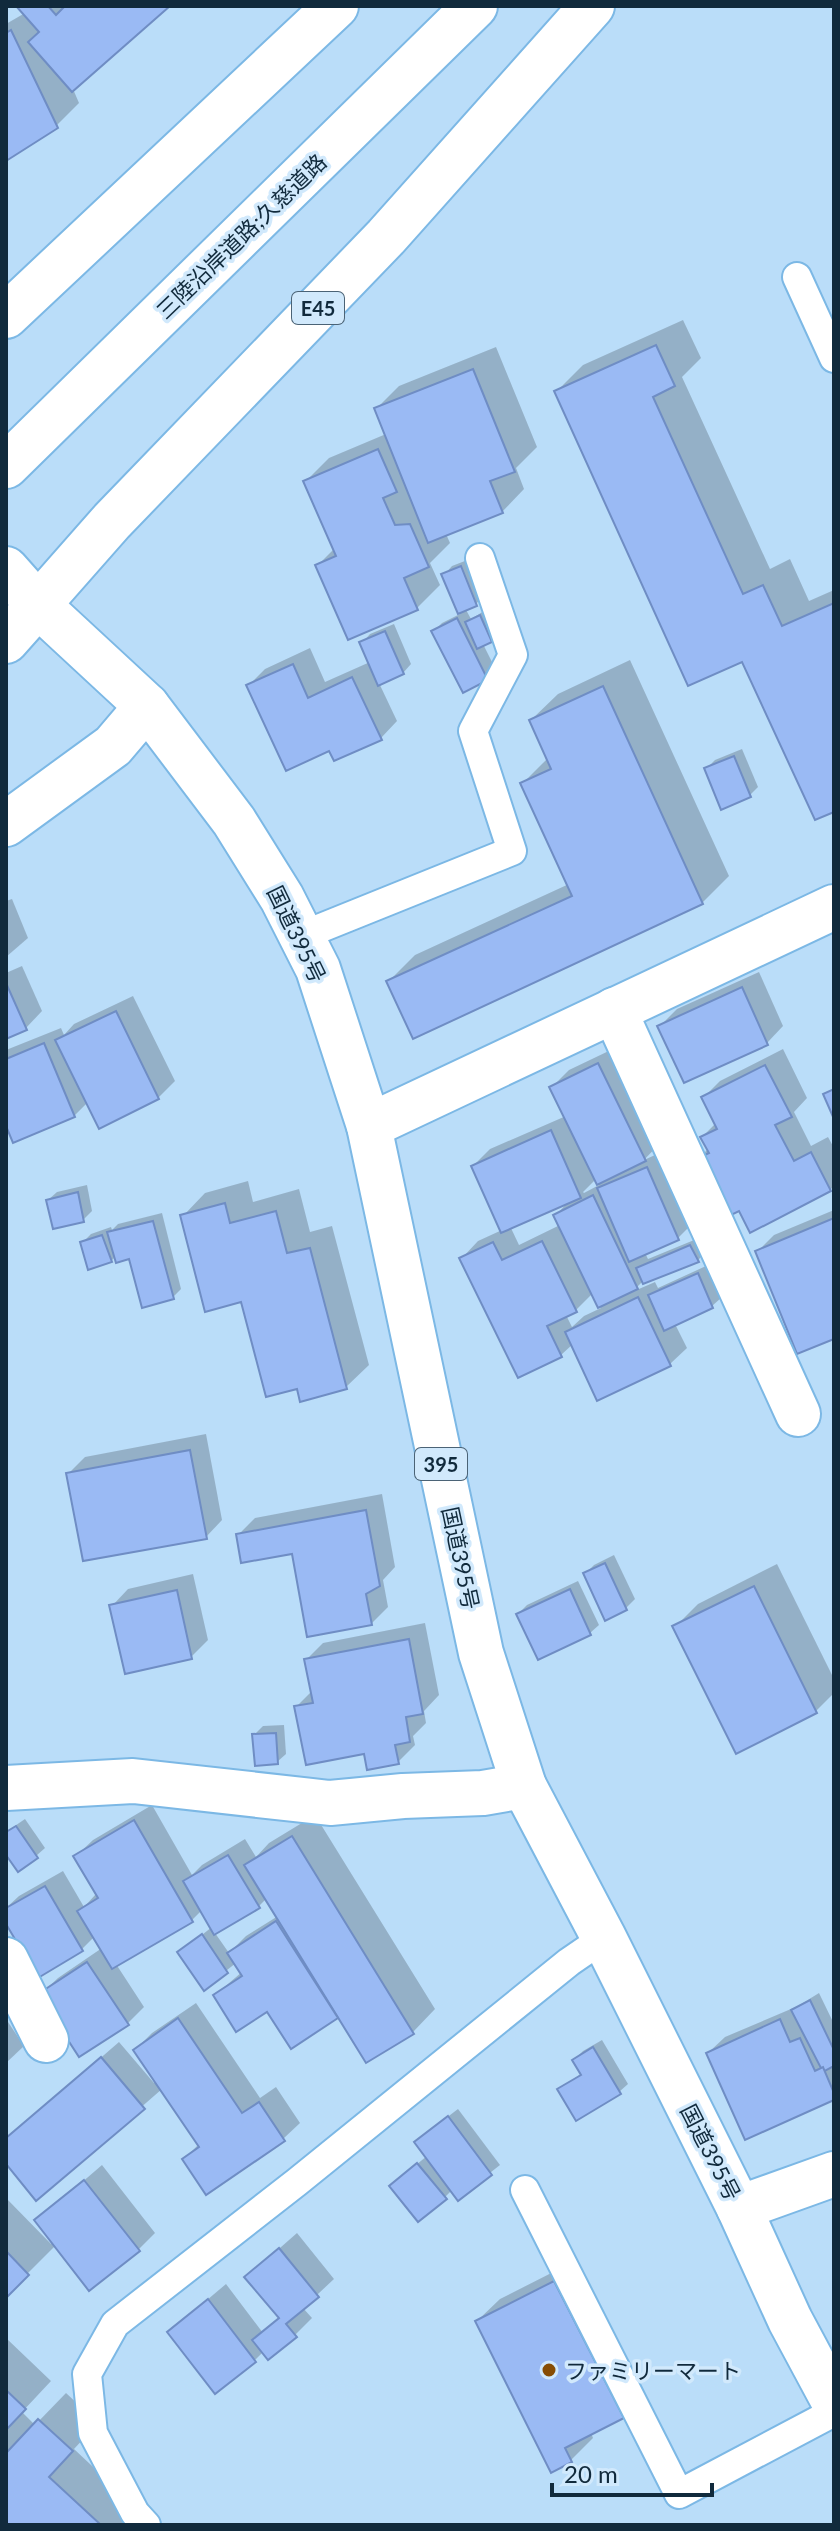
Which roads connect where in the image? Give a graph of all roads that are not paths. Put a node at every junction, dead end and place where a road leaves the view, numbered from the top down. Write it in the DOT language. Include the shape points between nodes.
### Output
graph roads {
  1 [pos="336,6"];
  2 [pos="475,6"];
  3 [pos="592,6"];
  4 [pos="797,277"];
  5 [pos="6,316"];
  6 [pos="834,358"];
  7 [pos="6,466"];
  8 [pos="480,558"];
  9 [pos="6,569"];
  10 [pos="38,605"];
  11 [pos="6,641"];
  12 [pos="147,706"];
  13 [pos="6,824"];
  14 [pos="834,907"];
  15 [pos="301,936"];
  16 [pos="614,1010"];
  17 [pos="369,1126"];
  18 [pos="798,1414"];
  19 [pos="524,1786"];
  20 [pos="6,1788"];
  21 [pos="604,1938"];
  22 [pos="6,1960"];
  23 [pos="46,2040"];
  24 [pos="834,2174"];
  25 [pos="525,2190"];
  26 [pos="739,2208"];
  27 [pos="834,2402"];
  28 [pos="834,2412"];
  29 [pos="146,2525"];
  1 -- 5 [label="main road"];
  2 -- 7 [label="main road, 三陸沿岸道路;久慈道路"];
  3 -- 10 [label="main road, E45" via="386,237"];
  4 -- 6 [label="lane"];
  8 -- 15 [label="lane" via="513,655 473,731 512,851"];
  9 -- 10 [label="main road, 国道395号 / 395"];
  10 -- 11 [label="main road"];
  10 -- 12 [label="main road, 国道395号 / 395"];
  12 -- 13 [label="main road" via="113,746"];
  12 -- 15 [label="main road, 国道395号 / 395" via="234,821"];
  14 -- 16 [label="main road"];
  15 -- 17 [label="main road, 国道395号 / 395" via="318,969"];
  16 -- 17 [label="main road"];
  16 -- 18 [label="main road"];
  17 -- 19 [label="main road, 国道395号 / 395" via="481,1653"];
  19 -- 20 [label="main road" via="330,1803 133,1781"];
  19 -- 21 [label="main road, 国道395号 / 395"];
  21 -- 26 [label="main road, 国道395号 / 395"];
  21 -- 29 [label="lane" via="115,2324 87,2374 93,2433"];
  22 -- 23 [label="main road"];
  24 -- 26 [label="main road"];
  25 -- 28 [label="lane" via="679,2494"];
  26 -- 27 [label="main road, 国道395号 / 395"];
}
